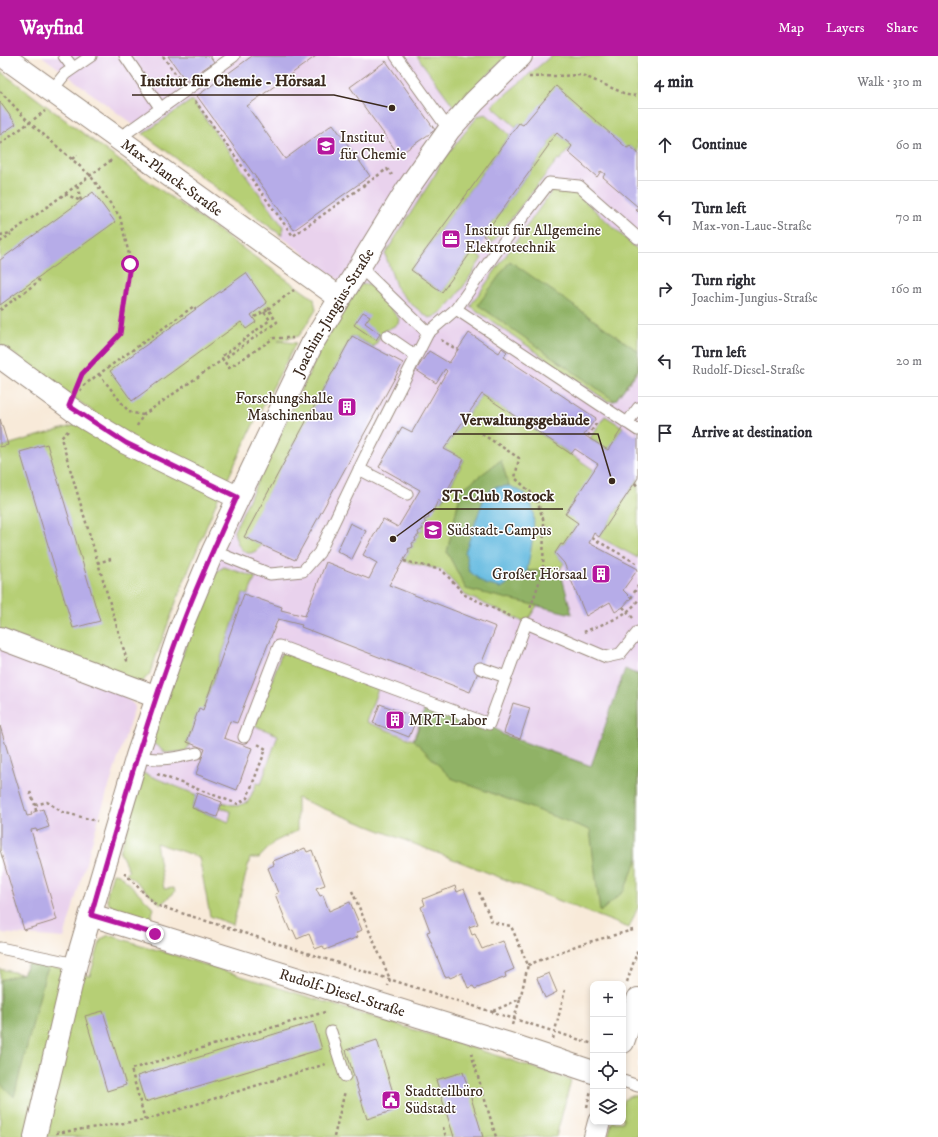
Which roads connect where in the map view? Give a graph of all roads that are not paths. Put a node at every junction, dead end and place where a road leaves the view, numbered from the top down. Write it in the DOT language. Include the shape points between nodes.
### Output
graph roads {
  1 [pos="3,56"];
  2 [pos="64,56"];
  3 [pos="90,56"];
  4 [pos="125,56"];
  5 [pos="396,56"];
  6 [pos="521,56"];
  7 [pos="230,57"];
  8 [pos="72,68"];
  9 [pos="56,94"];
  10 [pos="161,108"];
  11 [pos="449,130"];
  12 [pos="124,143"];
  13 [pos="638,238"];
  14 [pos="360,267"];
  15 [pos="340,298"];
  16 [pos="456,309"];
  17 [pos="428,333"];
  18 [pos="387,336"];
  19 [pos="416,356"];
  20 [pos="0,357"];
  21 [pos="638,408"];
  22 [pos="627,423"];
  23 [pos="638,430"];
  24 [pos="359,469"];
  25 [pos="407,494"];
  26 [pos="237,497"];
  27 [pos="212,551"];
  28 [pos="638,632"];
  29 [pos="0,638"];
  30 [pos="480,668"];
  31 [pos="506,677"];
  32 [pos="157,697"];
  33 [pos="244,737"];
  34 [pos="197,753"];
  35 [pos="143,758"];
  36 [pos="91,915"];
  37 [pos="0,948"];
  38 [pos="76,964"];
  39 [pos="632,992"];
  40 [pos="626,1025"];
  41 [pos="331,1032"];
  42 [pos="590,1071"];
  43 [pos="345,1076"];
  44 [pos="626,1083"];
  45 [pos="638,1086"];
  46 [pos="598,1125"];
  47 [pos="35,1134"];
  48 [pos="596,1137"];
  1 -- 9 [label="street, Max-Planck-Straße"];
  2 -- 8 [label="lane"];
  3 -- 8 [label="lane"];
  4 -- 10 [label="lane"];
  5 -- 11 [label="lane"];
  6 -- 11 [label="street, Joachim-Jungius-Straße"];
  7 -- 10 [label="lane"];
  8 -- 9 [label="lane"];
  9 -- 12 [label="street, Max-Planck-Straße"];
  10 -- 12 [label="lane"];
  11 -- 14 [label="street, Joachim-Jungius-Straße" via="406,190"];
  12 -- 15 [label="street, Max-Planck-Straße"];
  13 -- 16 [label="lane" via="579,186 549,183"];
  14 -- 15 [label="street, Joachim-Jungius-Straße"];
  14 -- 17 [label="lane"];
  15 -- 26 [label="street, Joachim-Jungius-Straße" via="312,344"];
  16 -- 17 [label="lane"];
  16 -- 22 [label="lane"];
  17 -- 19 [label="lane"];
  18 -- 19 [label="lane"];
  19 -- 24 [label="lane" via="361,452"];
  20 -- 26 [label="street" via="126,443"];
  21 -- 22 [label="lane"];
  22 -- 23 [label="lane"];
  24 -- 25 [label="lane"];
  24 -- 27 [label="lane" via="319,553 303,571 270,574"];
  26 -- 27 [label="street, Joachim-Jungius-Straße"];
  27 -- 32 [label="street, Joachim-Jungius-Straße"];
  28 -- 31 [label="lane" via="620,654 606,657 526,623"];
  29 -- 32 [label="street"];
  30 -- 31 [label="lane"];
  31 -- 33 [label="lane" via="489,724 279,646"];
  32 -- 35 [label="street, Joachim-Jungius-Straße"];
  34 -- 35 [label="lane" via="175,759"];
  35 -- 36 [label="street, Joachim-Jungius-Straße"];
  36 -- 38 [label="street, Joachim-Jungius-Straße"];
  36 -- 42 [label="street, Rudolf-Diesel-Straße"];
  37 -- 38 [label="lane"];
  38 -- 47 [label="street, Joachim-Jungius-Straße"];
  39 -- 40 [label="street"];
  41 -- 43 [label="lane"];
  44 -- 45 [label="lane"];
  46 -- 48 [label="street"];
}
